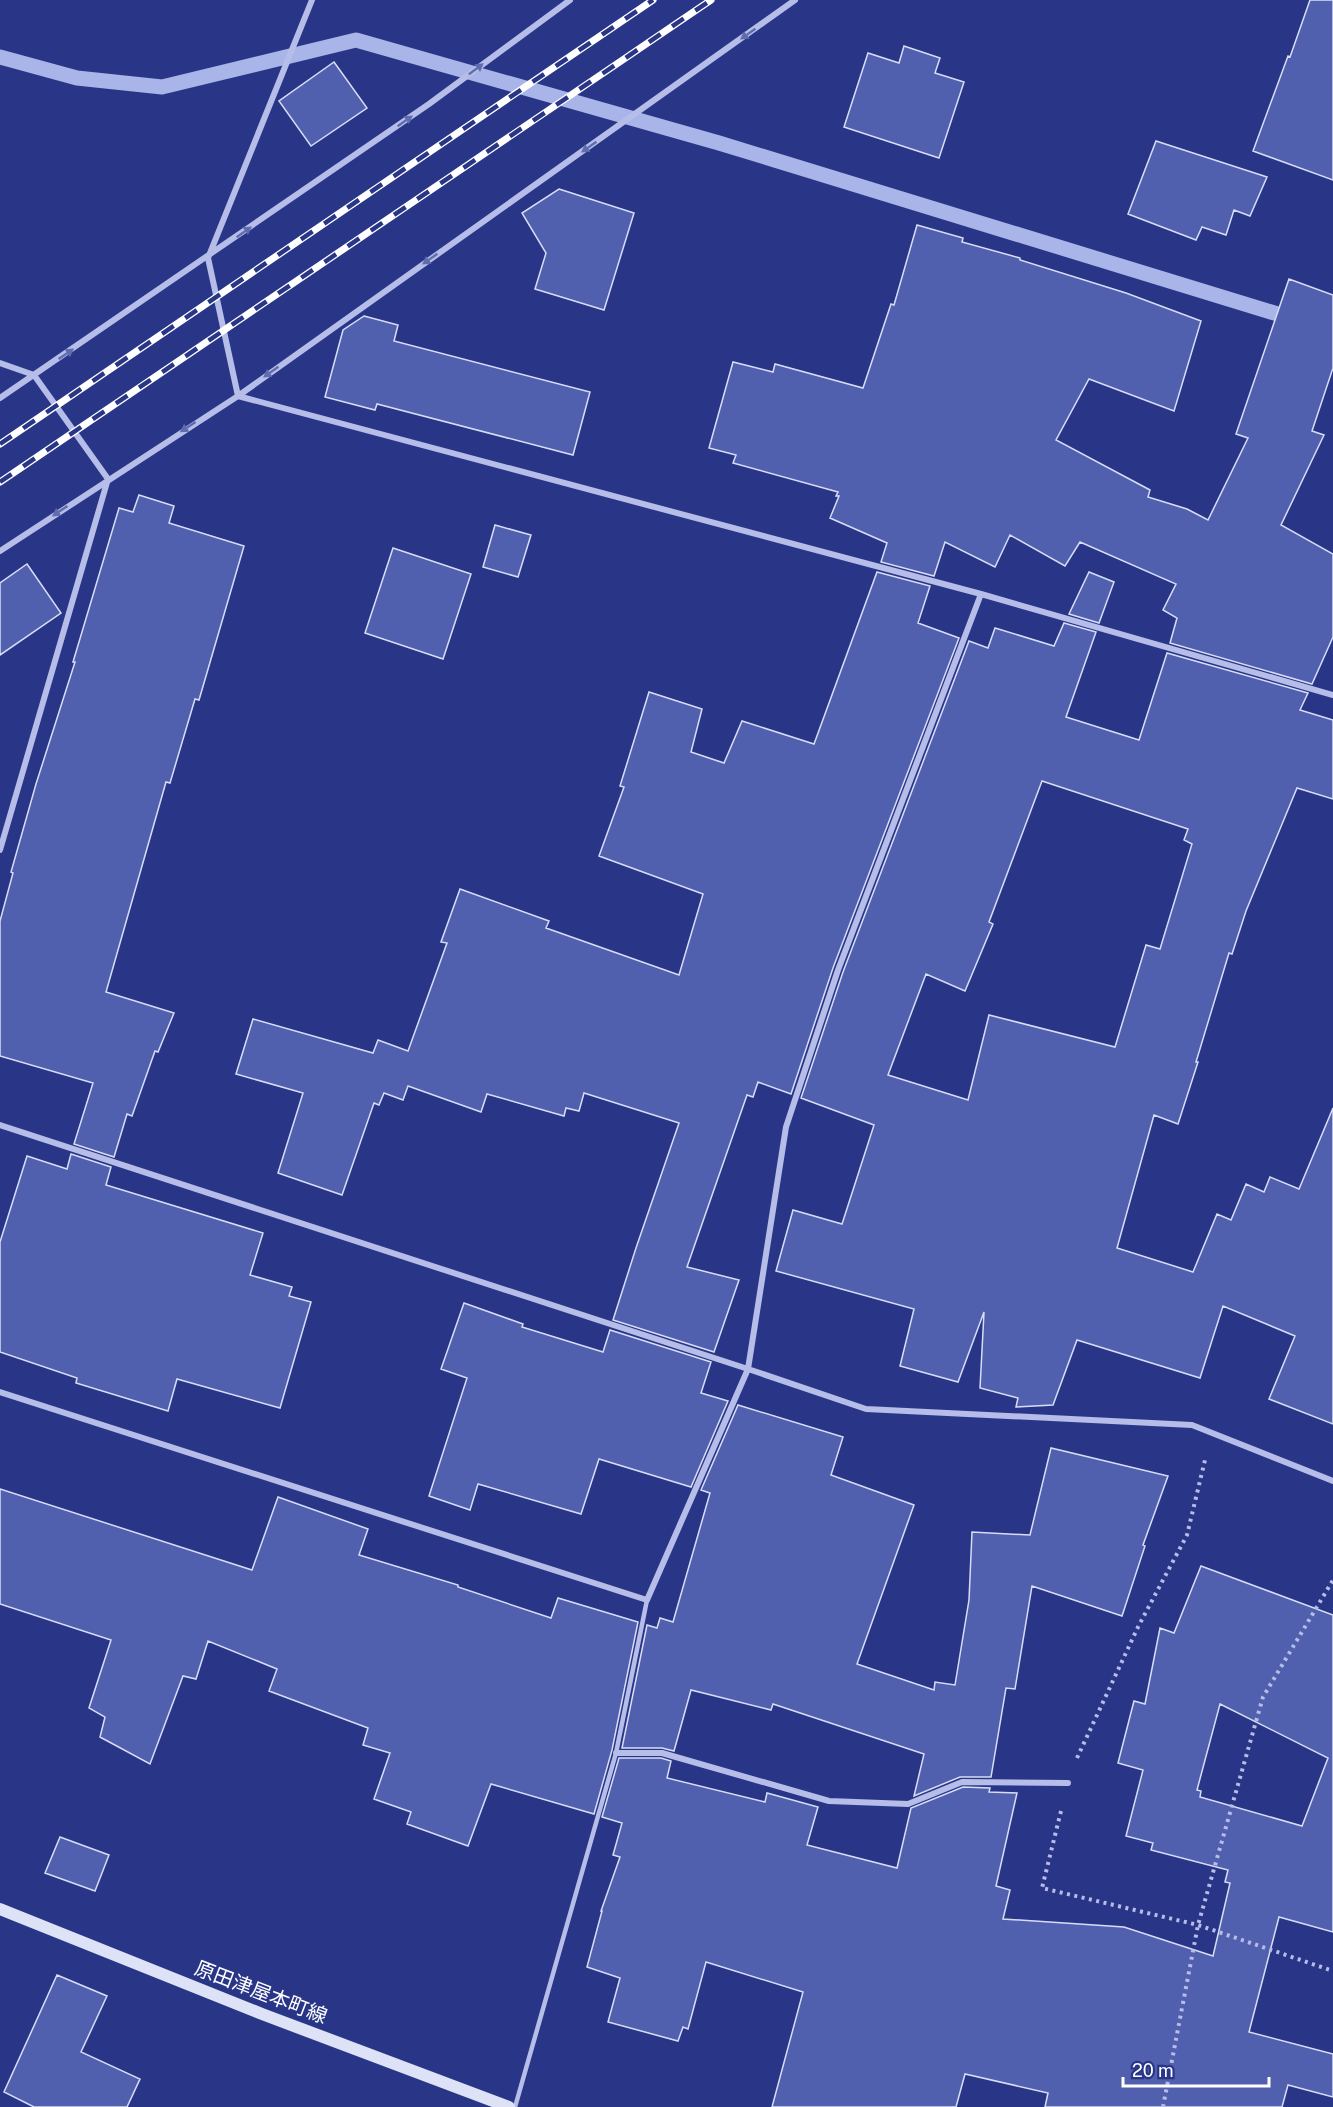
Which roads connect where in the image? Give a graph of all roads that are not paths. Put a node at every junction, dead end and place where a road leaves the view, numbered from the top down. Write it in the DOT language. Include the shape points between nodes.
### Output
graph roads {
  1 [pos="312,0"];
  2 [pos="570,0"];
  3 [pos="795,0"];
  4 [pos="208,258"];
  5 [pos="0,363"];
  6 [pos="34,375"];
  7 [pos="238,396"];
  8 [pos="0,398"];
  9 [pos="108,479"];
  10 [pos="0,551"];
  11 [pos="981,594"];
  12 [pos="1333,695"];
  13 [pos="0,850"];
  14 [pos="0,1125"];
  15 [pos="748,1369"];
  16 [pos="0,1392"];
  17 [pos="1333,1481"];
  18 [pos="647,1600"];
  19 [pos="616,1753"];
  20 [pos="1068,1783"];
  21 [pos="0,1909"];
  22 [pos="508,2107"];
  23 [pos="515,2107"];
  1 -- 4 [label="street"];
  4 -- 2 [label="street, one-way"];
  3 -- 7 [label="street, one-way"];
  6 -- 4 [label="street, one-way"];
  4 -- 7 [label="street"];
  5 -- 6 [label="street"];
  6 -- 8 [label="street"];
  6 -- 9 [label="street"];
  7 -- 9 [label="street, one-way"];
  7 -- 11 [label="street"];
  9 -- 10 [label="street, one-way"];
  9 -- 13 [label="street"];
  11 -- 12 [label="street"];
  11 -- 15 [label="street" via="838,970 786,1127"];
  14 -- 15 [label="street"];
  15 -- 17 [label="street" via="866,1409 1192,1425"];
  15 -- 18 [label="street"];
  16 -- 18 [label="street"];
  18 -- 19 [label="lane"];
  19 -- 20 [label="street" via="662,1753 829,1801 908,1804 962,1782"];
  19 -- 23 [label="lane"];
  21 -- 22 [label="street, 原田津屋本町線"];
}
